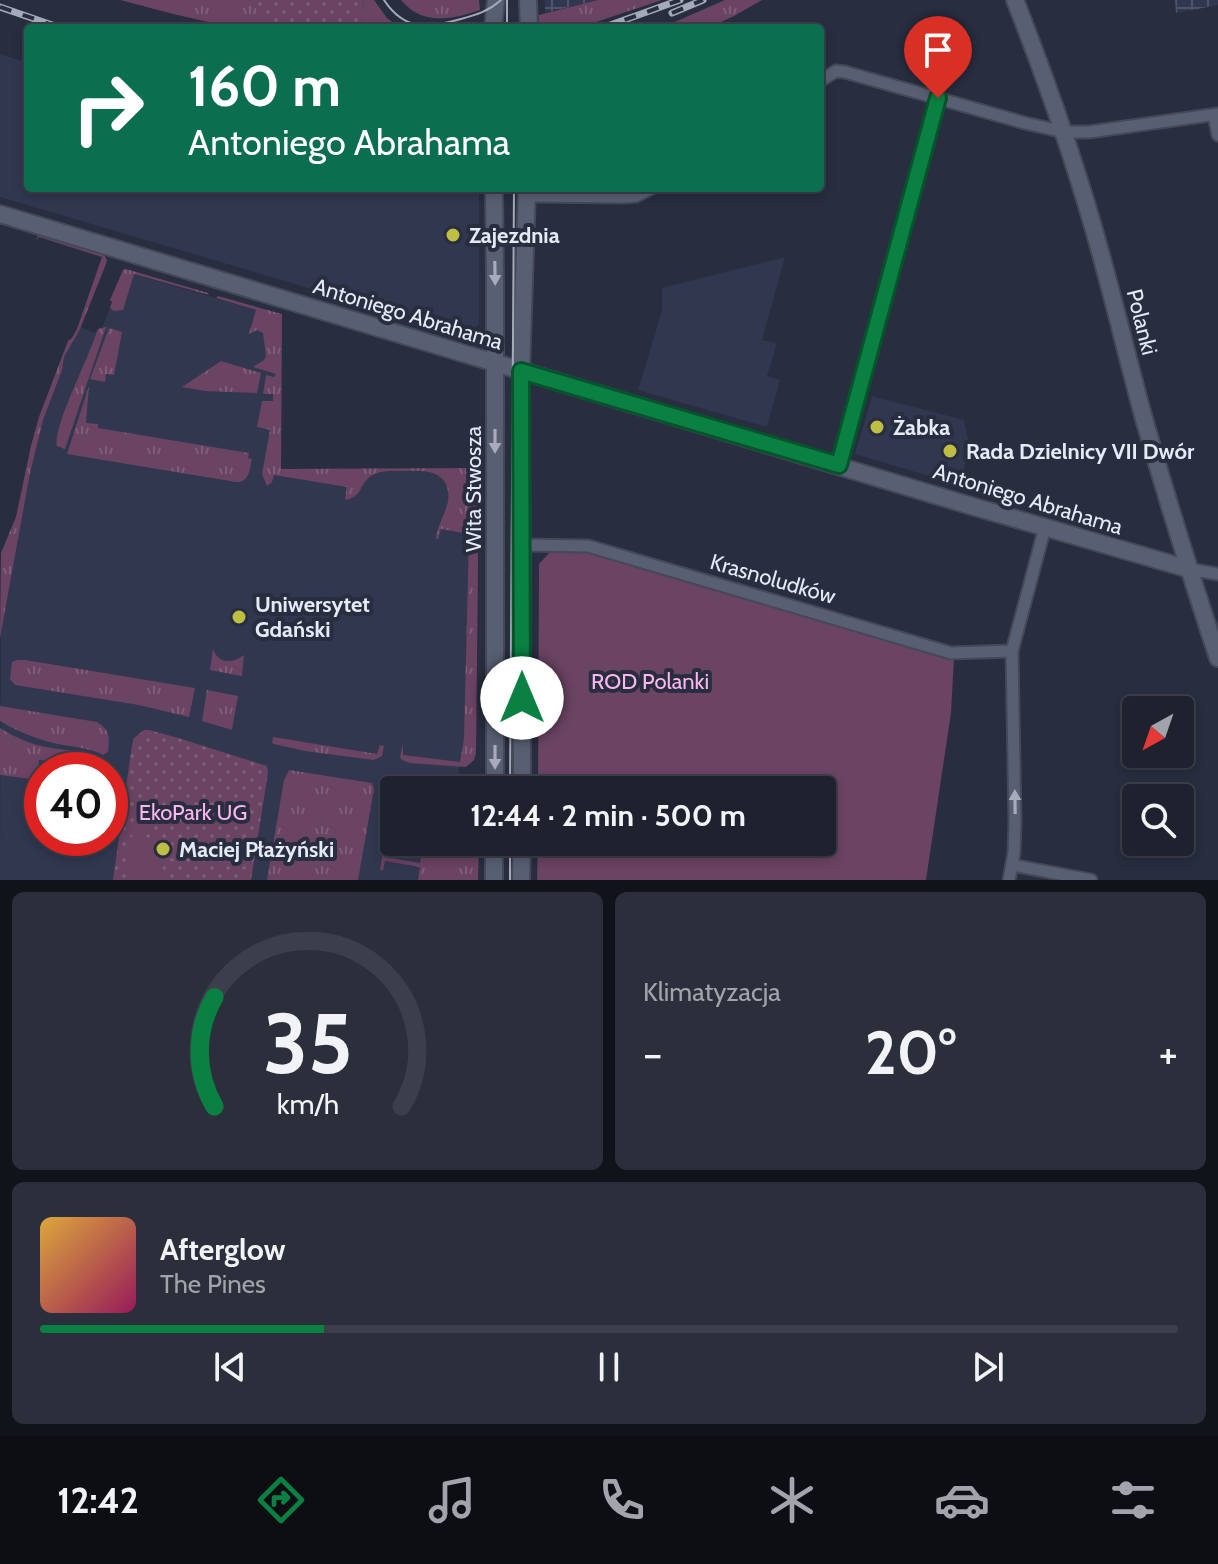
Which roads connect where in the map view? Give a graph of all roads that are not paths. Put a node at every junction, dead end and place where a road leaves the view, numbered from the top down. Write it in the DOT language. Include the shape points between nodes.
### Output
graph roads {
  1 [pos="496,0"];
  2 [pos="528,0"];
  3 [pos="1015,0"];
  4 [pos="493,24"];
  5 [pos="529,24"];
  6 [pos="824,78"];
  7 [pos="938,98"];
  8 [pos="1216,115"];
  9 [pos="1064,132"];
  10 [pos="1218,135"];
  11 [pos="494,192"];
  12 [pos="527,192"];
  13 [pos="644,192"];
  14 [pos="0,214"];
  15 [pos="495,363"];
  16 [pos="521,371"];
  17 [pos="839,465"];
  18 [pos="1045,527"];
  19 [pos="523,545"];
  20 [pos="1189,569"];
  21 [pos="1218,574"];
  22 [pos="1012,651"];
  23 [pos="1218,658"];
  24 [pos="495,776"];
  25 [pos="522,776"];
  26 [pos="494,856"];
  27 [pos="522,856"];
  28 [pos="1012,865"];
  29 [pos="494,880"];
  30 [pos="521,880"];
  31 [pos="1009,880"];
  32 [pos="1091,880"];
  1 -- 4 [label="street"];
  2 -- 5 [label="street"];
  3 -- 9 [label="street, Polanki"];
  6 -- 7 [label="street" via="845,72"];
  7 -- 9 [label="street"];
  7 -- 17 [label="street"];
  8 -- 9 [label="street"];
  8 -- 10 [label="street"];
  9 -- 20 [label="street, Polanki"];
  11 -- 15 [label="street, Wita Stwosza, one-way"];
  12 -- 13 [label="street" via="624,197"];
  12 -- 16 [label="street"];
  14 -- 15 [label="street, Antoniego Abrahama"];
  15 -- 16 [label="street, Antoniego Abrahama"];
  15 -- 24 [label="street, Wita Stwosza, one-way"];
  16 -- 17 [label="street, Antoniego Abrahama"];
  16 -- 19 [label="street"];
  17 -- 18 [label="street, Antoniego Abrahama"];
  18 -- 20 [label="street, Antoniego Abrahama"];
  18 -- 22 [label="street"];
  19 -- 22 [label="street, Krasnoludków" via="588,546 951,653"];
  19 -- 25 [label="street"];
  20 -- 21 [label="street, Antoniego Abrahama"];
  20 -- 23 [label="street, Polanki"];
  28 -- 22 [label="street, one-way"];
  26 -- 29 [label="street"];
  27 -- 30 [label="street"];
  28 -- 31 [label="street"];
  28 -- 32 [label="street"];
}
